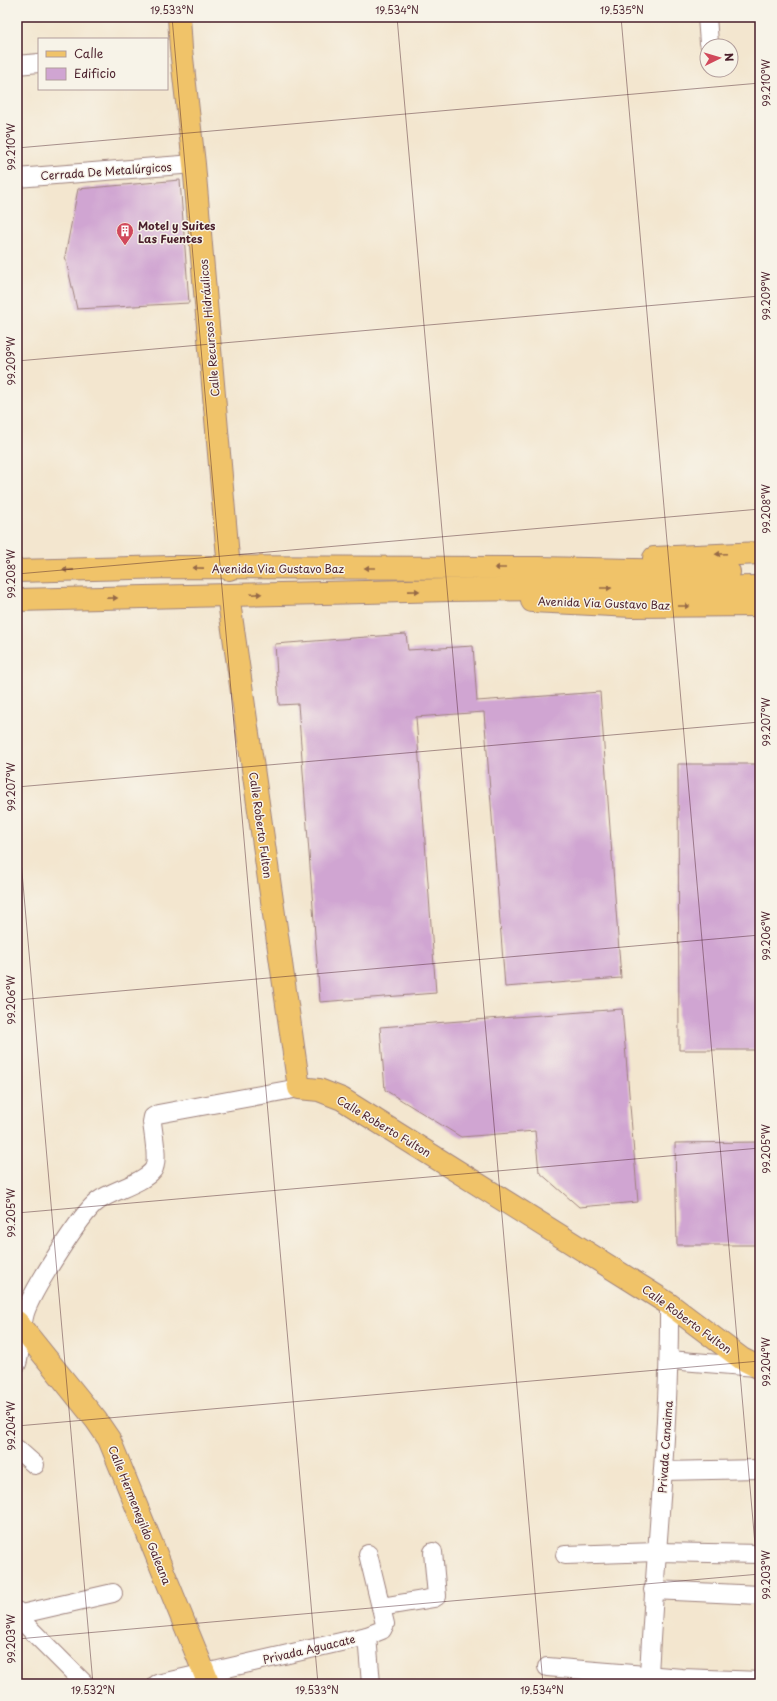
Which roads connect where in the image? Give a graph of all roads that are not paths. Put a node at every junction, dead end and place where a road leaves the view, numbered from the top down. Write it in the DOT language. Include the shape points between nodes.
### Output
graph roads {
  1 [pos="179,17"];
  2 [pos="707,17"];
  3 [pos="709,38"];
  4 [pos="174,49"];
  5 [pos="38,63"];
  6 [pos="17,65"];
  7 [pos="194,164"];
  8 [pos="17,178"];
  9 [pos="760,553"];
  10 [pos="539,568"];
  11 [pos="229,569"];
  12 [pos="17,571"];
  13 [pos="760,572"];
  14 [pos="760,587"];
  15 [pos="450,590"];
  16 [pos="228,595"];
  17 [pos="17,600"];
  18 [pos="760,605"];
  19 [pos="299,1088"];
  20 [pos="670,1304"];
  21 [pos="19,1325"];
  22 [pos="669,1360"];
  23 [pos="17,1364"];
  24 [pos="759,1368"];
  25 [pos="17,1450"];
  26 [pos="35,1465"];
  27 [pos="760,1469"];
  28 [pos="663,1471"];
  29 [pos="433,1552"];
  30 [pos="657,1552"];
  31 [pos="368,1554"];
  32 [pos="760,1554"];
  33 [pos="565,1555"];
  34 [pos="653,1590"];
  35 [pos="113,1592"];
  36 [pos="760,1595"];
  37 [pos="381,1608"];
  38 [pos="18,1614"];
  39 [pos="367,1636"];
  40 [pos="547,1667"];
  41 [pos="649,1675"];
  42 [pos="585,1677"];
  43 [pos="206,1678"];
  44 [pos="615,1678"];
  45 [pos="682,1681"];
  46 [pos="760,1681"];
  47 [pos="85,1684"];
  48 [pos="157,1684"];
  49 [pos="371,1684"];
  1 -- 4 [label="main road, Calle Recursos Hidráulicos"];
  2 -- 3 [label="street"];
  4 -- 7 [label="main road, Calle Recursos Hidráulicos"];
  5 -- 6 [label="street"];
  7 -- 8 [label="street, Cerrada De Metalúrgicos"];
  7 -- 11 [label="main road, Calle Recursos Hidráulicos"];
  9 -- 10 [label="main road, Avenida Via Gustavo Baz, one-way" via="586,562"];
  10 -- 11 [label="main road, Avenida Via Gustavo Baz, one-way"];
  10 -- 13 [label="main road, Avenida Via Gustavo Baz"];
  11 -- 12 [label="main road, Avenida Via Gustavo Baz, one-way" via="170,567"];
  15 -- 14 [label="main road, Avenida Via Gustavo Baz, one-way"];
  16 -- 15 [label="main road, Avenida Via Gustavo Baz, one-way"];
  15 -- 18 [label="main road, Avenida Via Gustavo Baz, one-way" via="559,604"];
  17 -- 16 [label="main road, Avenida Via Gustavo Baz, one-way"];
  16 -- 19 [label="main road, Calle Roberto Fulton"];
  19 -- 20 [label="main road, Calle Roberto Fulton" via="319,1090 342,1099"];
  19 -- 21 [label="street" via="153,1117 156,1159 154,1168 146,1177 97,1202 84,1215 32,1295"];
  20 -- 22 [label="street, Privada Canaima"];
  20 -- 24 [label="main road, Calle Roberto Fulton" via="742,1359"];
  21 -- 23 [label="street" via="21,1343"];
  21 -- 43 [label="main road, Calle Hermenegildo Galeana" via="109,1439"];
  22 -- 24 [label="street"];
  22 -- 28 [label="street, Privada Canaima"];
  25 -- 26 [label="street"];
  27 -- 28 [label="street"];
  28 -- 30 [label="street, Privada Canaima"];
  29 -- 37 [label="street" via="437,1596"];
  30 -- 32 [label="street"];
  30 -- 33 [label="street"];
  30 -- 34 [label="street, Privada Canaima"];
  31 -- 37 [label="street"];
  34 -- 36 [label="street"];
  34 -- 41 [label="street, Privada Canaima"];
  35 -- 38 [label="street"];
  37 -- 39 [label="street" via="384,1628"];
  38 -- 47 [label="street"];
  39 -- 43 [label="street, Privada Aguacate"];
  39 -- 49 [label="street, Privada Aguacate"];
  40 -- 42 [label="street"];
  41 -- 44 [label="street"];
  41 -- 45 [label="street"];
  42 -- 44 [label="street"];
  43 -- 48 [label="street, Privada Aguacate"];
  45 -- 46 [label="street"];
}
